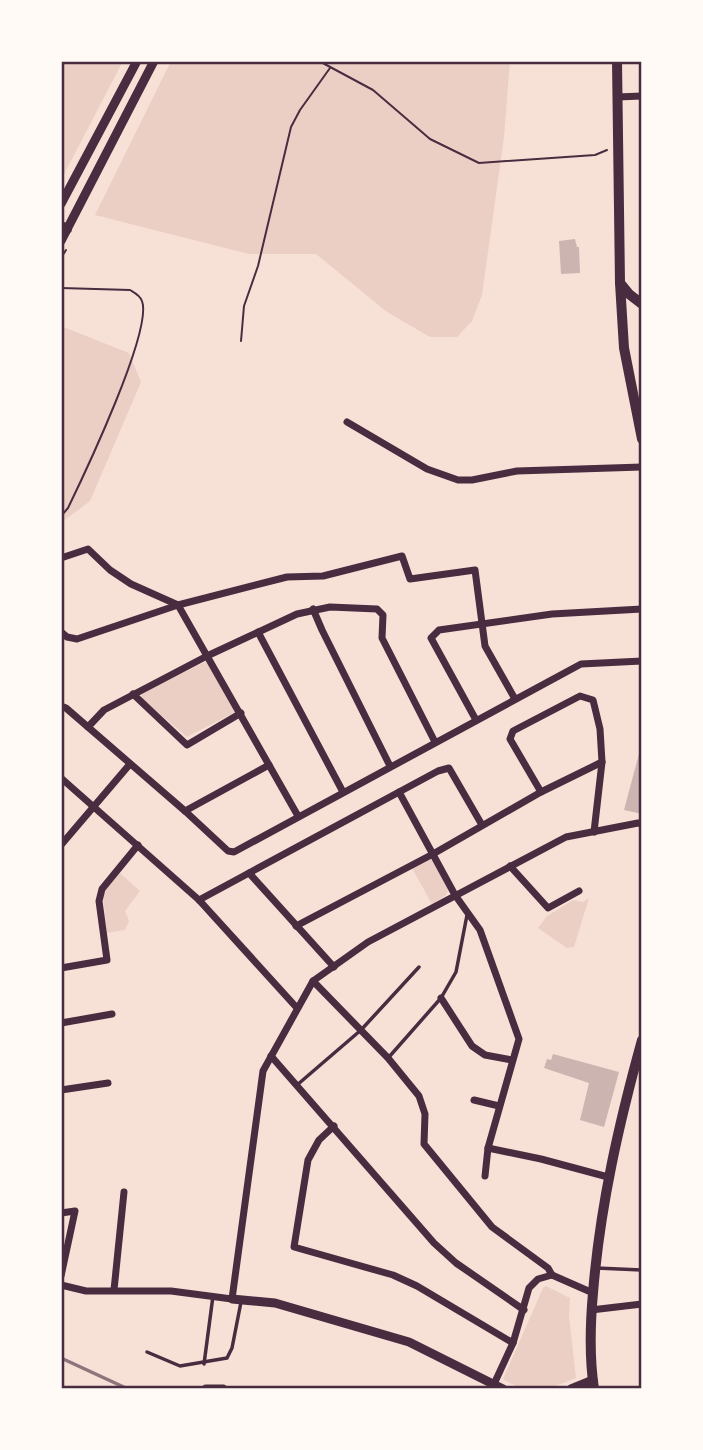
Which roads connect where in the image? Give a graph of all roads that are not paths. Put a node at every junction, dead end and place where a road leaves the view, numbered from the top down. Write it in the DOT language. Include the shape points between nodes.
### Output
graph roads {
  1 [pos="137,61"];
  2 [pos="154,61"];
  3 [pos="617,61"];
  4 [pos="642,96"];
  5 [pos="617,97"];
  6 [pos="61,204"];
  7 [pos="64,227"];
  8 [pos="61,241"];
  9 [pos="620,283"];
  10 [pos="642,304"];
  11 [pos="638,412"];
  12 [pos="347,422"];
  13 [pos="642,439"];
  14 [pos="642,467"];
  15 [pos="61,558"];
  16 [pos="177,605"];
  17 [pos="313,609"];
  18 [pos="642,609"];
  19 [pos="482,623"];
  20 [pos="61,632"];
  21 [pos="258,632"];
  22 [pos="207,656"];
  23 [pos="642,661"];
  24 [pos="133,694"];
  25 [pos="515,699"];
  26 [pos="61,706"];
  27 [pos="241,713"];
  28 [pos="476,720"];
  29 [pos="88,727"];
  30 [pos="435,742"];
  31 [pos="602,762"];
  32 [pos="130,764"];
  33 [pos="269,765"];
  34 [pos="390,766"];
  35 [pos="61,778"];
  36 [pos="343,792"];
  37 [pos="399,792"];
  38 [pos="541,792"];
  39 [pos="94,806"];
  40 [pos="185,811"];
  41 [pos="298,816"];
  42 [pos="642,824"];
  43 [pos="482,825"];
  44 [pos="594,832"];
  45 [pos="61,845"];
  46 [pos="138,845"];
  47 [pos="433,853"];
  48 [pos="510,866"];
  49 [pos="249,873"];
  50 [pos="579,891"];
  51 [pos="455,895"];
  52 [pos="199,900"];
  53 [pos="468,913"];
  54 [pos="296,926"];
  55 [pos="334,967"];
  56 [pos="419,967"];
  57 [pos="61,968"];
  58 [pos="313,981"];
  59 [pos="442,998"];
  60 [pos="297,1008"];
  61 [pos="112,1014"];
  62 [pos="61,1023"];
  63 [pos="361,1030"];
  64 [pos="642,1040"];
  65 [pos="271,1056"];
  66 [pos="388,1058"];
  67 [pos="512,1060"];
  68 [pos="108,1083"];
  69 [pos="297,1085"];
  70 [pos="61,1090"];
  71 [pos="474,1100"];
  72 [pos="499,1106"];
  73 [pos="334,1126"];
  74 [pos="488,1148"];
  75 [pos="485,1176"];
  76 [pos="608,1177"];
  77 [pos="124,1192"];
  78 [pos="61,1213"];
  79 [pos="594,1268"];
  80 [pos="642,1270"];
  81 [pos="552,1275"];
  82 [pos="61,1276"];
  83 [pos="61,1285"];
  84 [pos="114,1290"];
  85 [pos="593,1293"];
  86 [pos="213,1296"];
  87 [pos="237,1299"];
  88 [pos="642,1304"];
  89 [pos="524,1310"];
  90 [pos="591,1310"];
  91 [pos="513,1343"];
  92 [pos="147,1352"];
  93 [pos="204,1364"];
  94 [pos="494,1384"];
  95 [pos="593,1384"];
  96 [pos="206,1389"];
  97 [pos="223,1389"];
  98 [pos="503,1389"];
  99 [pos="571,1389"];
  1 -- 6 [label="street"];
  2 -- 7 [label="street"];
  3 -- 5 [label="main road"];
  4 -- 5 [label="street"];
  5 -- 9 [label="main road"];
  7 -- 8 [label="street"];
  9 -- 10 [label="main road"];
  9 -- 11 [label="main road" via="626,364"];
  11 -- 13 [label="main road"];
  12 -- 14 [label="street" via="427,469 458,480 517,471"];
  15 -- 16 [label="street" via="88,549 131,584"];
  16 -- 19 [label="street" via="287,577 323,576 402,556 410,579 475,570"];
  16 -- 20 [label="street" via="77,639"];
  16 -- 22 [label="street"];
  17 -- 21 [label="street"];
  17 -- 30 [label="street" via="377,609 383,615 382,638"];
  17 -- 34 [label="street"];
  18 -- 19 [label="street"];
  19 -- 25 [label="street" via="485,646"];
  19 -- 28 [label="street" via="439,630 431,638"];
  21 -- 22 [label="street"];
  21 -- 36 [label="street"];
  22 -- 24 [label="street"];
  22 -- 27 [label="street"];
  23 -- 25 [label="street" via="581,664"];
  24 -- 27 [label="street" via="187,745"];
  24 -- 29 [label="street" via="104,710"];
  25 -- 28 [label="street"];
  26 -- 29 [label="street"];
  27 -- 33 [label="street"];
  28 -- 30 [label="street"];
  29 -- 32 [label="street"];
  30 -- 34 [label="street"];
  31 -- 38 [label="street"];
  31 -- 38 [label="street" via="593,699 580,696 513,731 510,739"];
  31 -- 44 [label="street"];
  32 -- 39 [label="street"];
  32 -- 40 [label="street"];
  33 -- 40 [label="street"];
  33 -- 41 [label="street"];
  34 -- 36 [label="street"];
  35 -- 39 [label="street"];
  36 -- 41 [label="street"];
  37 -- 43 [label="street" via="449,768"];
  37 -- 47 [label="street"];
  37 -- 49 [label="street"];
  38 -- 43 [label="street"];
  39 -- 45 [label="street"];
  39 -- 46 [label="street"];
  40 -- 41 [label="street" via="234,852"];
  42 -- 44 [label="street"];
  43 -- 47 [label="street"];
  44 -- 48 [label="street" via="566,837"];
  46 -- 52 [label="street"];
  46 -- 57 [label="street" via="103,889 99,901 107,960"];
  47 -- 51 [label="street"];
  47 -- 54 [label="street"];
  48 -- 50 [label="street" via="548,908"];
  48 -- 51 [label="street"];
  49 -- 52 [label="street"];
  49 -- 54 [label="street"];
  51 -- 53 [label="street"];
  51 -- 55 [label="street"];
  52 -- 60 [label="street"];
  53 -- 59 [label="lane" via="456,972"];
  53 -- 67 [label="street" via="480,930 519,1039"];
  54 -- 55 [label="street"];
  55 -- 58 [label="street"];
  56 -- 63 [label="lane"];
  58 -- 60 [label="street"];
  58 -- 63 [label="street"];
  59 -- 66 [label="lane"];
  59 -- 67 [label="street" via="472,1046 485,1055"];
  60 -- 65 [label="street"];
  61 -- 62 [label="street"];
  63 -- 66 [label="street"];
  63 -- 69 [label="lane"];
  64 -- 76 [label="main road"];
  65 -- 69 [label="street"];
  65 -- 87 [label="street" via="263,1071"];
  66 -- 81 [label="street" via="419,1096 425,1114 424,1144 492,1227"];
  67 -- 72 [label="street"];
  68 -- 70 [label="street"];
  69 -- 73 [label="street"];
  71 -- 72 [label="street"];
  72 -- 74 [label="street"];
  73 -- 89 [label="street" via="434,1243"];
  73 -- 91 [label="street" via="308,1160 295,1247 393,1275"];
  74 -- 75 [label="street"];
  74 -- 76 [label="street"];
  76 -- 79 [label="main road"];
  77 -- 84 [label="street"];
  78 -- 82 [label="street" via="75,1211"];
  79 -- 80 [label="lane"];
  79 -- 85 [label="main road"];
  81 -- 85 [label="street"];
  81 -- 89 [label="street" via="529,1287"];
  83 -- 84 [label="street" via="86,1291"];
  84 -- 86 [label="street"];
  85 -- 90 [label="main road"];
  86 -- 87 [label="street"];
  86 -- 93 [label="lane"];
  87 -- 93 [label="lane" via="227,1358"];
  87 -- 94 [label="street" via="275,1303 409,1342"];
  88 -- 90 [label="street"];
  89 -- 91 [label="street"];
  90 -- 95 [label="main road"];
  91 -- 94 [label="street"];
  92 -- 93 [label="lane" via="180,1366"];
  94 -- 98 [label="street"];
  95 -- 99 [label="street"];
  96 -- 97 [label="street"];
}
